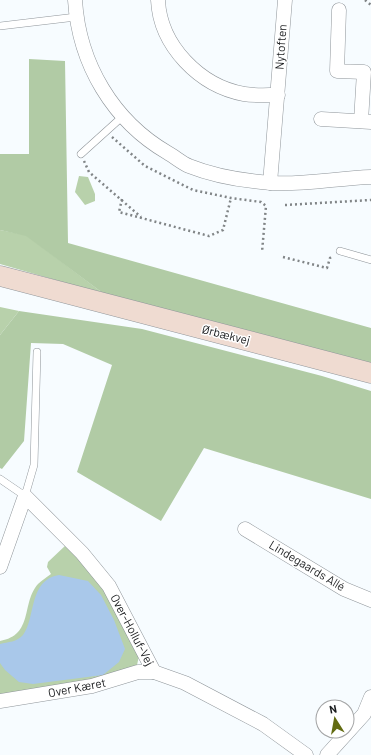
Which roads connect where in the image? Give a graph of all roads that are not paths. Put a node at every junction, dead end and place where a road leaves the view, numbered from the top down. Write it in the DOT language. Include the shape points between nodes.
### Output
graph roads {
  1 [pos="75,0"];
  2 [pos="158,0"];
  3 [pos="285,0"];
  4 [pos="339,10"];
  5 [pos="76,17"];
  6 [pos="0,26"];
  7 [pos="278,95"];
  8 [pos="122,117"];
  9 [pos="322,119"];
  10 [pos="366,122"];
  11 [pos="81,154"];
  12 [pos="371,177"];
  13 [pos="270,183"];
  14 [pos="340,251"];
  15 [pos="371,260"];
  16 [pos="0,276"];
  17 [pos="0,286"];
  18 [pos="81,298"];
  19 [pos="38,352"];
  20 [pos="371,373"];
  21 [pos="0,479"];
  22 [pos="24,496"];
  23 [pos="245,528"];
  24 [pos="0,568"];
  25 [pos="371,600"];
  26 [pos="154,672"];
  27 [pos="371,696"];
  28 [pos="0,702"];
  29 [pos="306,755"];
  30 [pos="327,755"];
  1 -- 5 [label="street"];
  2 -- 7 [label="street" via="166,32 182,58 203,77 225,89 246,94"];
  3 -- 7 [label="street, Nytoften"];
  4 -- 10 [label="street" via="337,71 364,72"];
  5 -- 6 [label="lane"];
  5 -- 8 [label="street" via="83,47 94,75"];
  7 -- 13 [label="street, Nytoften"];
  8 -- 11 [label="lane"];
  8 -- 13 [label="street" via="151,143 188,165 226,177"];
  9 -- 10 [label="street"];
  12 -- 13 [label="street" via="318,183"];
  14 -- 15 [label="lane"];
  16 -- 18 [label="main road, Ørbækvej"];
  17 -- 18 [label="main road, Ørbækvej"];
  18 -- 20 [label="main road, Ørbækvej"];
  19 -- 22 [label="lane" via="34,465"];
  21 -- 22 [label="lane"];
  22 -- 24 [label="street"];
  22 -- 26 [label="street, Over-Holluf-Vej" via="82,553 109,586"];
  23 -- 25 [label="street, Lindegaards Allé" via="344,589"];
  26 -- 28 [label="street, Over Kæret" via="138,672 92,686"];
  26 -- 29 [label="street, Over-Holluf-Vej" via="185,683 263,724"];
  27 -- 30 [label="street" via="364,714"];
}
